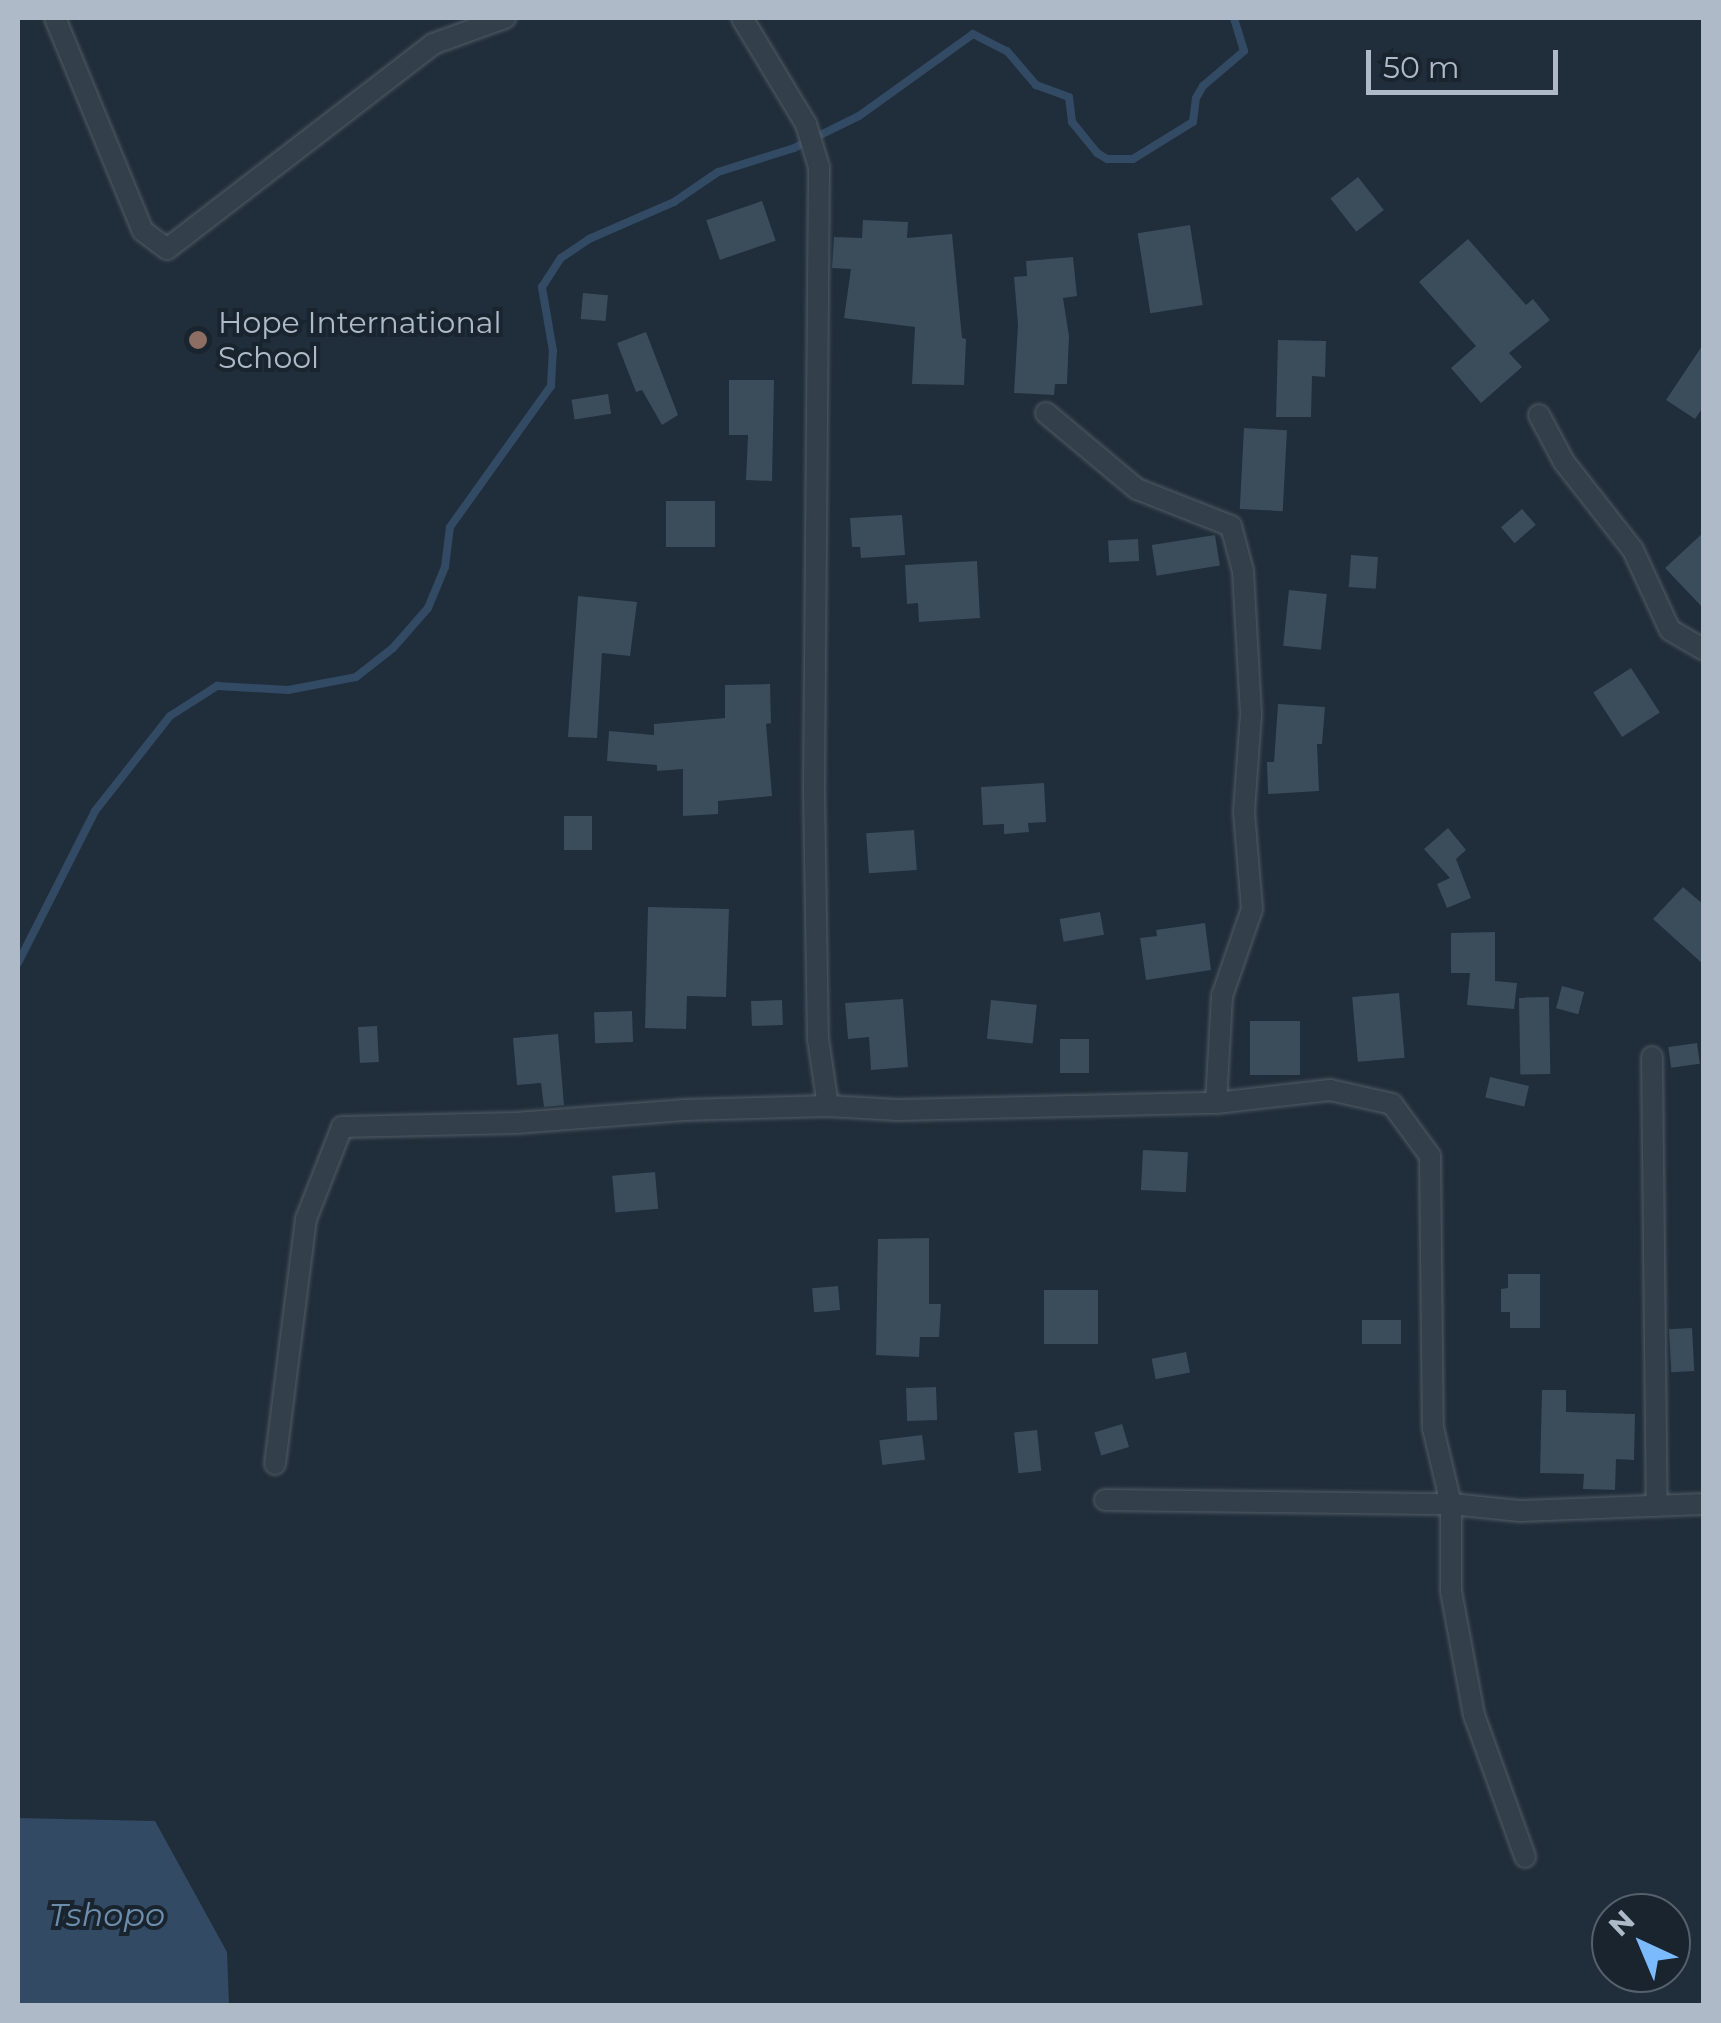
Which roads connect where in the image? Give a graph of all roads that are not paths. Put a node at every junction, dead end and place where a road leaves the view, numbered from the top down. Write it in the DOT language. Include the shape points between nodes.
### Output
graph roads {
  1 [pos="56,18"];
  2 [pos="504,18"];
  3 [pos="742,18"];
  4 [pos="1046,413"];
  5 [pos="1539,416"];
  6 [pos="1704,650"];
  7 [pos="1652,1057"];
  8 [pos="1216,1103"];
  9 [pos="828,1106"];
  10 [pos="274,1464"];
  11 [pos="1104,1500"];
  12 [pos="1451,1504"];
  13 [pos="1704,1504"];
  14 [pos="1657,1506"];
  15 [pos="1526,1857"];
  1 -- 2 [label="street" via="142,230 166,249 433,44"];
  3 -- 9 [label="street" via="806,124 819,168 814,809 818,1039"];
  4 -- 8 [label="street" via="1137,489 1230,526 1243,571 1250,714 1244,812 1252,909 1222,996"];
  5 -- 6 [label="street" via="1564,462 1633,550 1670,630"];
  7 -- 14 [label="street"];
  8 -- 9 [label="street"];
  8 -- 12 [label="street" via="1330,1090 1392,1104 1430,1156 1434,1428"];
  9 -- 10 [label="street" via="342,1127 306,1219"];
  11 -- 12 [label="street"];
  12 -- 14 [label="street" via="1520,1511"];
  12 -- 15 [label="street" via="1451,1591 1474,1715"];
  13 -- 14 [label="street"];
}
